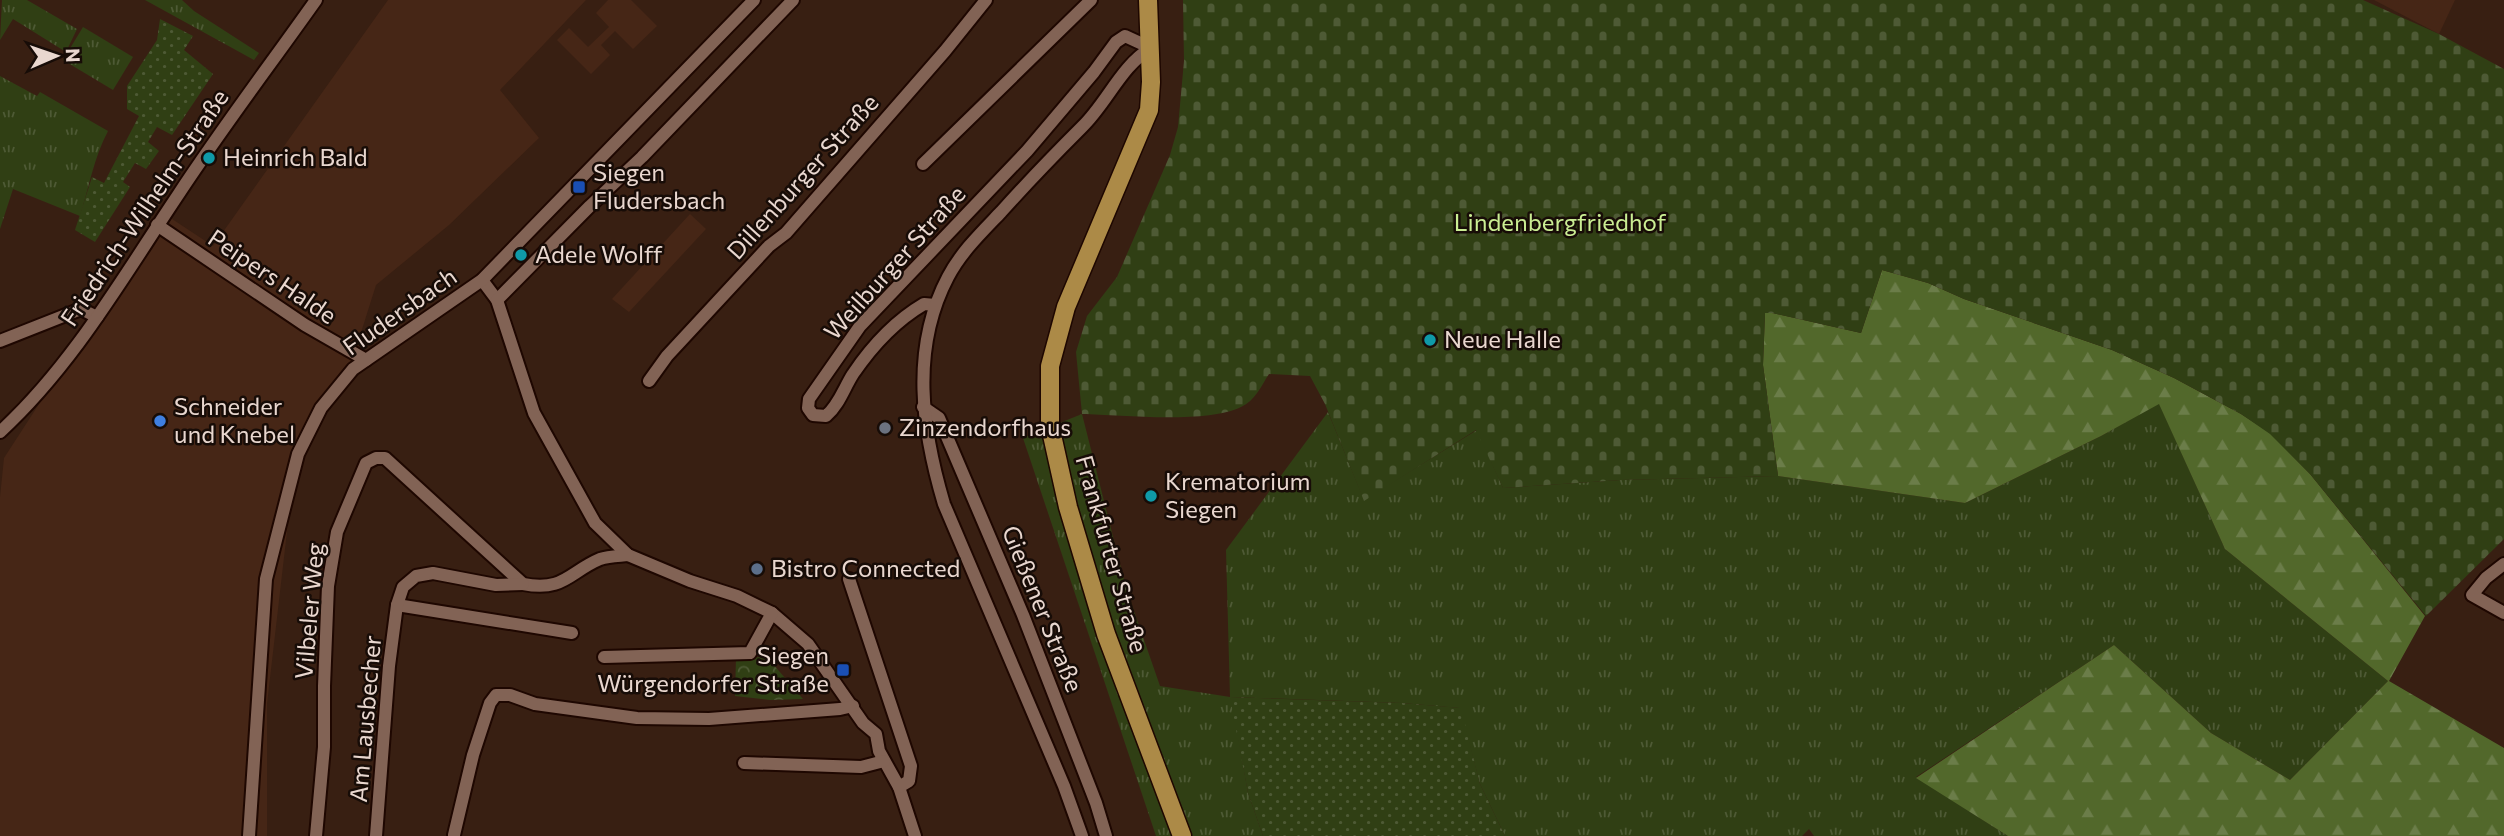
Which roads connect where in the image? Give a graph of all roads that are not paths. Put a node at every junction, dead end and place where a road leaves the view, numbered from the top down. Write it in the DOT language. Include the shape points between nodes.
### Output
graph roads {
  1 [pos="316,0"];
  2 [pos="754,0"];
  3 [pos="793,0"];
  4 [pos="986,0"];
  5 [pos="1091,0"];
  6 [pos="1148,0"];
  7 [pos="1151,48"];
  8 [pos="923,164"];
  9 [pos="157,225"];
  10 [pos="482,280"];
  11 [pos="497,300"];
  12 [pos="935,305"];
  13 [pos="97,317"];
  14 [pos="0,341"];
  15 [pos="366,360"];
  16 [pos="649,381"];
  17 [pos="923,407"];
  18 [pos="0,432"];
  19 [pos="628,555"];
  20 [pos="2504,564"];
  21 [pos="849,579"];
  22 [pos="523,584"];
  23 [pos="397,605"];
  24 [pos="2504,612"];
  25 [pos="772,613"];
  26 [pos="572,633"];
  27 [pos="604,657"];
  28 [pos="853,706"];
  29 [pos="881,756"];
  30 [pos="744,763"];
  31 [pos="899,787"];
  32 [pos="454,835"];
  33 [pos="249,836"];
  34 [pos="316,836"];
  35 [pos="376,836"];
  36 [pos="915,836"];
  37 [pos="1082,836"];
  38 [pos="1106,836"];
  39 [pos="1182,836"];
  1 -- 9 [label="street, Friedrich-Wilhelm-Straße"];
  2 -- 10 [label="street, Fludersbach"];
  3 -- 11 [label="street"];
  4 -- 16 [label="street, Dillenburger Straße" via="786,233 667,356"];
  5 -- 8 [label="street"];
  6 -- 7 [label="main road, Frankfurter Straße"];
  7 -- 12 [label="street, Gießener Straße" via="1136,57 1094,115 967,249"];
  7 -- 12 [label="street, Weilburger Straße" via="1125,36 1116,42 1027,151 860,326 809,399 813,415 826,416 834,409 853,375 898,323 924,304"];
  7 -- 39 [label="main road, Frankfurter Straße" via="1149,110 1066,307 1050,366 1050,426 1068,507 1107,634"];
  9 -- 13 [label="street, Friedrich-Wilhelm-Straße"];
  9 -- 15 [label="street, Peipers Halde" via="304,325"];
  10 -- 11 [label="street"];
  10 -- 15 [label="street, Fludersbach"];
  11 -- 19 [label="street" via="534,413 595,523"];
  12 -- 17 [label="street, Gießener Straße" via="924,351"];
  13 -- 14 [label="street" via="81,309"];
  13 -- 18 [label="street, Friedrich-Wilhelm-Straße" via="60,370"];
  15 -- 33 [label="street, Fludersbach" via="321,408 298,454 266,579"];
  17 -- 37 [label="street, Gießener Straße" via="944,504"];
  17 -- 38 [label="street, Gießener Straße" via="939,418 981,513"];
  19 -- 22 [label="street" via="601,559 564,583"];
  19 -- 25 [label="street"];
  20 -- 24 [label="street" via="2472,595"];
  21 -- 31 [label="street" via="911,766 909,781"];
  22 -- 23 [label="street, Am Lausbecher" via="496,585 433,573 416,576 403,587"];
  22 -- 34 [label="street, Vilbeler Weg" via="385,458 366,463 337,532 328,586 324,747"];
  23 -- 26 [label="street, Am Lausbecher"];
  23 -- 35 [label="street, Am Lausbecher"];
  25 -- 27 [label="street" via="750,653"];
  25 -- 28 [label="street" via="807,644"];
  28 -- 29 [label="street" via="866,741"];
  28 -- 32 [label="street" via="709,719 649,718 496,695 473,755"];
  29 -- 30 [label="street" via="862,767"];
  29 -- 31 [label="street"];
  31 -- 36 [label="street"];
}
